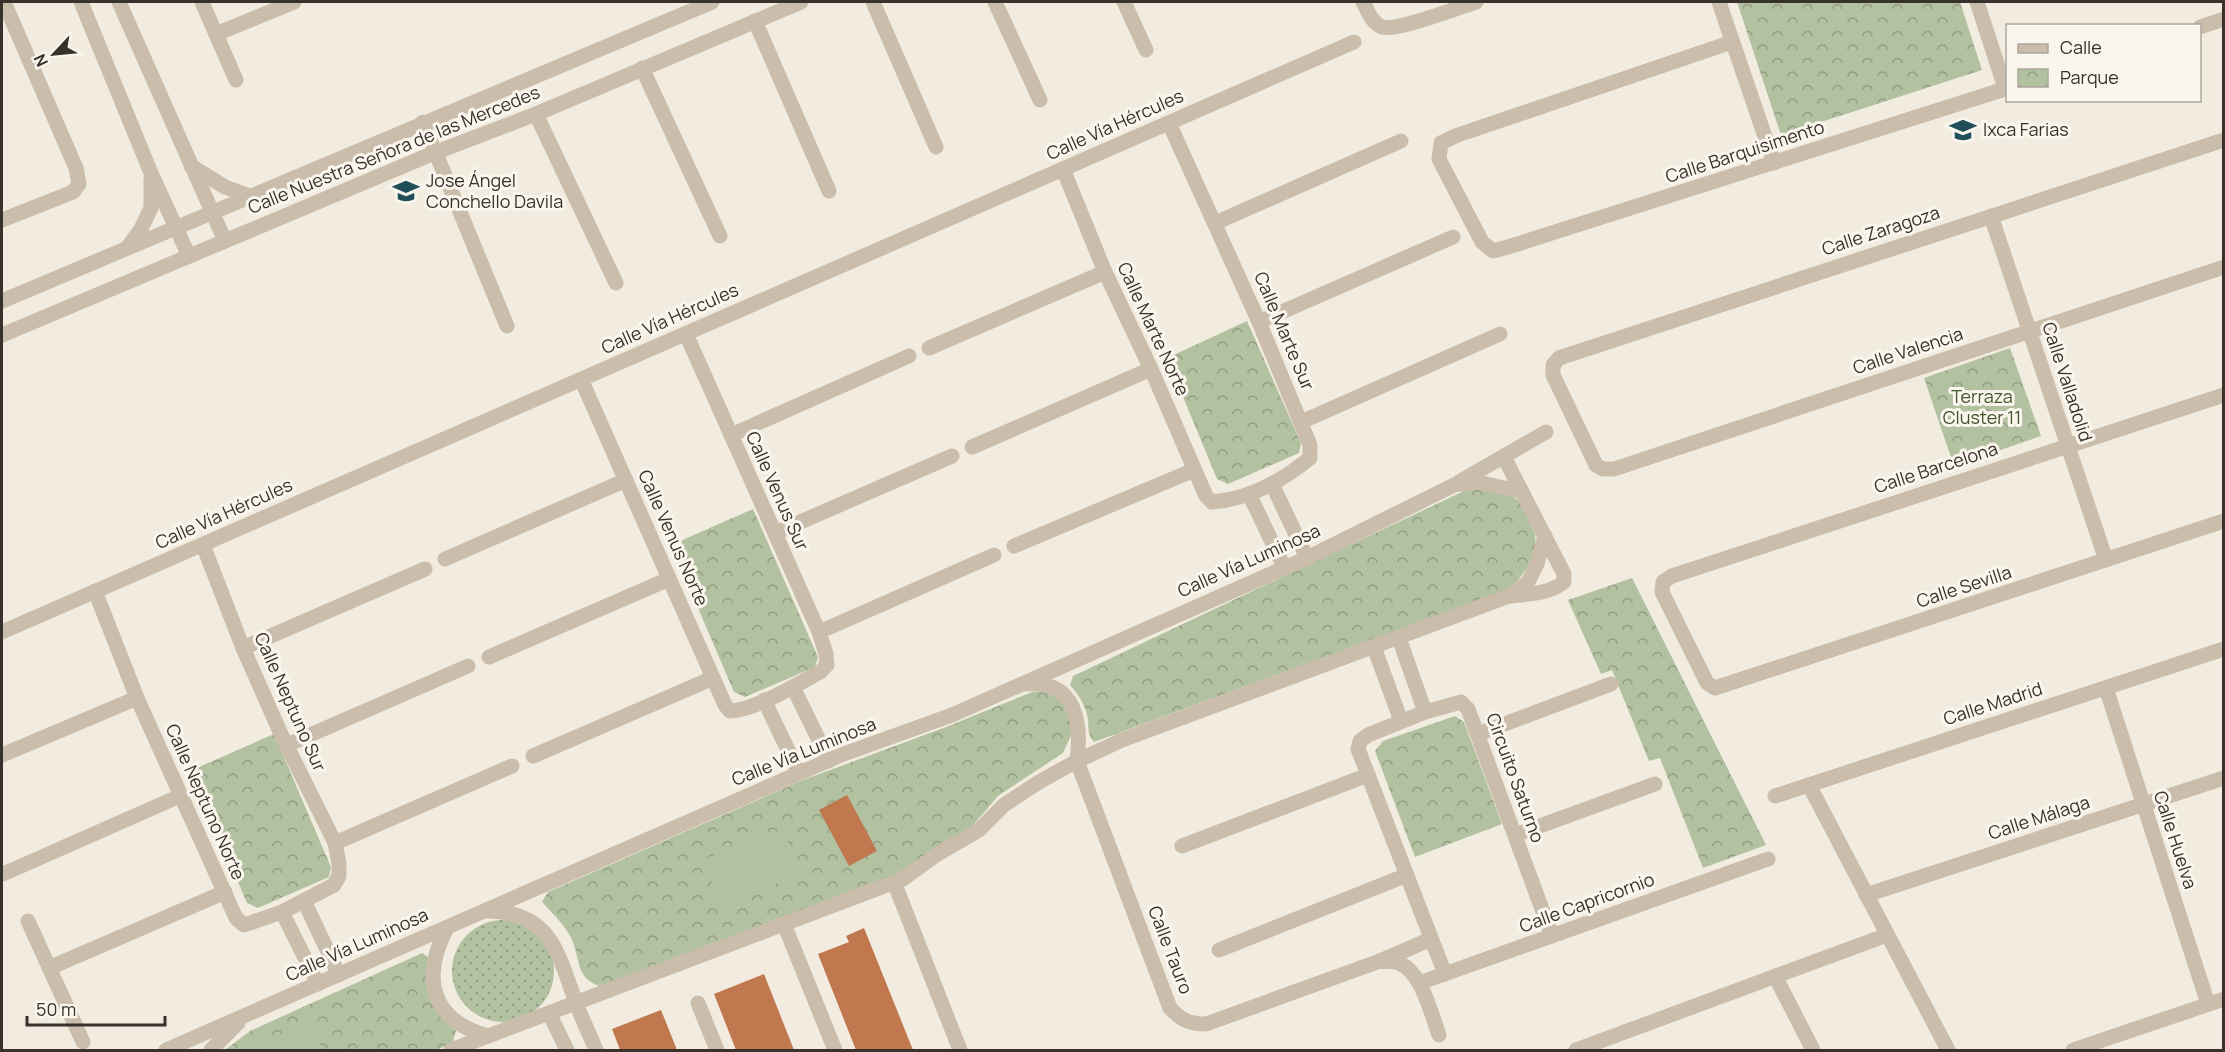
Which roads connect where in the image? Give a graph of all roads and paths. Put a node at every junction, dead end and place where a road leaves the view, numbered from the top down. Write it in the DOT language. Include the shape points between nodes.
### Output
graph roads {
  1 [pos="4,2"];
  2 [pos="81,2"];
  3 [pos="119,2"];
  4 [pos="202,2"];
  5 [pos="294,2"];
  6 [pos="712,2"];
  7 [pos="801,2"];
  8 [pos="873,2"];
  9 [pos="995,2"];
  10 [pos="1125,2"];
  11 [pos="1363,2"];
  12 [pos="1476,2"];
  13 [pos="1719,2"];
  14 [pos="1977,2"];
  15 [pos="2223,19"];
  16 [pos="755,21"];
  17 [pos="2201,26"];
  18 [pos="216,34"];
  19 [pos="1354,42"];
  20 [pos="1732,42"];
  21 [pos="1146,50"];
  22 [pos="642,68"];
  23 [pos="236,80"];
  24 [pos="2006,88"];
  25 [pos="1040,100"];
  26 [pos="536,114"];
  27 [pos="423,122"];
  28 [pos="1169,123"];
  29 [pos="2223,140"];
  30 [pos="1401,141"];
  31 [pos="936,147"];
  32 [pos="434,153"];
  33 [pos="1774,163"];
  34 [pos="191,166"];
  35 [pos="1063,169"];
  36 [pos="151,173"];
  37 [pos="829,192"];
  38 [pos="250,196"];
  39 [pos="211,212"];
  40 [pos="1991,216"];
  41 [pos="2,220"];
  42 [pos="1215,223"];
  43 [pos="176,226"];
  44 [pos="720,236"];
  45 [pos="1453,237"];
  46 [pos="225,241"];
  47 [pos="127,247"];
  48 [pos="189,256"];
  49 [pos="2223,267"];
  50 [pos="1105,272"];
  51 [pos="616,283"];
  52 [pos="2,301"];
  53 [pos="1259,322"];
  54 [pos="507,326"];
  55 [pos="2029,331"];
  56 [pos="686,334"];
  57 [pos="1500,334"];
  58 [pos="2,335"];
  59 [pos="929,348"];
  60 [pos="909,356"];
  61 [pos="1151,369"];
  62 [pos="581,379"];
  63 [pos="2223,395"];
  64 [pos="1301,422"];
  65 [pos="1546,432"];
  66 [pos="731,435"];
  67 [pos="2067,446"];
  68 [pos="972,447"];
  69 [pos="952,456"];
  70 [pos="1504,457"];
  71 [pos="1604,469"];
  72 [pos="1194,470"];
  73 [pos="626,480"];
  74 [pos="1272,484"];
  75 [pos="1454,485"];
  76 [pos="1522,492"];
  77 [pos="1249,494"];
  78 [pos="1212,502"];
  79 [pos="2223,521"];
  80 [pos="775,533"];
  81 [pos="1545,536"];
  82 [pos="203,545"];
  83 [pos="1014,546"];
  84 [pos="994,555"];
  85 [pos="1307,558"];
  86 [pos="445,559"];
  87 [pos="2106,560"];
  88 [pos="1284,567"];
  89 [pos="425,568"];
  90 [pos="669,579"];
  91 [pos="95,591"];
  92 [pos="1509,596"];
  93 [pos="2,632"];
  94 [pos="819,632"];
  95 [pos="1398,638"];
  96 [pos="1374,647"];
  97 [pos="243,648"];
  98 [pos="2223,649"];
  99 [pos="489,657"];
  100 [pos="468,666"];
  101 [pos="713,678"];
  102 [pos="1611,684"];
  103 [pos="1020,685"];
  104 [pos="793,687"];
  105 [pos="1715,688"];
  106 [pos="2106,688"];
  107 [pos="137,698"];
  108 [pos="764,700"];
  109 [pos="1425,712"];
  110 [pos="1401,721"];
  111 [pos="1478,734"];
  112 [pos="287,745"];
  113 [pos="2,755"];
  114 [pos="533,756"];
  115 [pos="829,760"];
  116 [pos="1077,761"];
  117 [pos="512,766"];
  118 [pos="799,774"];
  119 [pos="1368,775"];
  120 [pos="2223,778"];
  121 [pos="1655,784"];
  122 [pos="1809,785"];
  123 [pos="180,796"];
  124 [pos="1775,796"];
  125 [pos="2143,804"];
  126 [pos="1515,835"];
  127 [pos="335,843"];
  128 [pos="1182,846"];
  129 [pos="1768,859"];
  130 [pos="3,874"];
  131 [pos="1407,875"];
  132 [pos="339,876"];
  133 [pos="894,882"];
  134 [pos="225,892"];
  135 [pos="1866,895"];
  136 [pos="304,901"];
  137 [pos="484,911"];
  138 [pos="282,912"];
  139 [pos="28,921"];
  140 [pos="784,924"];
  141 [pos="447,928"];
  142 [pos="1887,934"];
  143 [pos="1552,936"];
  144 [pos="1431,939"];
  145 [pos="1219,950"];
  146 [pos="1380,961"];
  147 [pos="49,969"];
  148 [pos="1445,974"];
  149 [pos="339,975"];
  150 [pos="1775,976"];
  151 [pos="1419,983"];
  152 [pos="318,984"];
  153 [pos="2223,999"];
  154 [pos="576,1003"];
  155 [pos="698,1003"];
  156 [pos="2208,1004"];
  157 [pos="549,1013"];
  158 [pos="244,1016"];
  159 [pos="1439,1035"];
  160 [pos="488,1036"];
  161 [pos="84,1042"];
  162 [pos="166,1050"];
  163 [pos="211,1050"];
  164 [pos="451,1050"];
  165 [pos="567,1050"];
  166 [pos="596,1050"];
  167 [pos="717,1050"];
  168 [pos="835,1050"];
  169 [pos="960,1050"];
  170 [pos="1576,1050"];
  171 [pos="1813,1050"];
  172 [pos="1948,1050"];
  173 [pos="2073,1050"];
  1 -- 41 [label="street" via="76,168 79,184 73,192"];
  2 -- 36 [label="street"];
  3 -- 34 [label="street"];
  4 -- 18 [label="street"];
  5 -- 18 [label="street"];
  6 -- 27 [label="street, Calle Nuestra Señora de las Mercedes"];
  7 -- 16 [label="street, Calle Nuestra Señora de las Mercedes"];
  8 -- 31 [label="street"];
  9 -- 25 [label="street"];
  10 -- 21 [label="street"];
  11 -- 12 [label="street" via="1371,19 1383,28 1398,27"];
  13 -- 20 [label="street"];
  14 -- 24 [label="street"];
  15 -- 17 [label="street"];
  16 -- 22 [label="street, Calle Nuestra Señora de las Mercedes"];
  16 -- 37 [label="street"];
  18 -- 23 [label="street"];
  19 -- 28 [label="street, Calle Vía Hércules"];
  20 -- 33 [label="street"];
  20 -- 33 [label="street, Calle Barquisimento" via="1455,136 1441,143 1439,159 1482,242 1493,251"];
  22 -- 26 [label="street, Calle Nuestra Señora de las Mercedes"];
  22 -- 44 [label="street"];
  24 -- 33 [label="street, Calle Barquisimento"];
  26 -- 32 [label="street, Calle Nuestra Señora de las Mercedes"];
  26 -- 51 [label="street"];
  27 -- 32 [label="street"];
  27 -- 38 [label="street, Calle Nuestra Señora de las Mercedes"];
  28 -- 35 [label="street, Calle Vía Hércules"];
  28 -- 42 [label="street, Calle Marte Sur"];
  29 -- 40 [label="street, Calle Zaragoza"];
  30 -- 42 [label="street"];
  32 -- 46 [label="street, Calle Nuestra Señora de las Mercedes"];
  32 -- 54 [label="street"];
  34 -- 38 [label="street" via="225,187"];
  34 -- 39 [label="street"];
  35 -- 50 [label="street, Calle Marte Norte"];
  35 -- 56 [label="street, Calle Vía Hércules"];
  36 -- 43 [label="street"];
  36 -- 47 [label="street" via="151,208"];
  38 -- 39 [label="street, Calle Nuestra Señora de las Mercedes"];
  39 -- 43 [label="street, Calle Nuestra Señora de las Mercedes"];
  39 -- 46 [label="street"];
  40 -- 55 [label="street, Calle Valladolid"];
  40 -- 71 [label="street, Calle Zaragoza" via="1559,358 1553,365 1553,375 1596,465"];
  42 -- 53 [label="street, Calle Marte Sur"];
  43 -- 47 [label="street, Calle Nuestra Señora de las Mercedes"];
  43 -- 48 [label="street"];
  45 -- 53 [label="street"];
  46 -- 48 [label="street, Calle Nuestra Señora de las Mercedes"];
  47 -- 52 [label="street, Calle Nuestra Señora de las Mercedes"];
  48 -- 58 [label="street, Calle Nuestra Señora de las Mercedes"];
  49 -- 55 [label="street, Calle Valencia"];
  50 -- 59 [label="street"];
  50 -- 61 [label="street, Calle Marte Norte"];
  53 -- 64 [label="street, Calle Marte Sur"];
  55 -- 67 [label="street, Calle Valladolid"];
  55 -- 71 [label="street, Calle Valencia" via="1614,469"];
  56 -- 62 [label="street, Calle Vía Hércules"];
  56 -- 66 [label="street, Calle Venus Sur"];
  57 -- 64 [label="street"];
  60 -- 66 [label="street"];
  61 -- 68 [label="street"];
  61 -- 72 [label="street, Calle Marte Norte"];
  62 -- 73 [label="street, Calle Venus Norte"];
  62 -- 82 [label="street, Calle Vía Hércules"];
  63 -- 67 [label="street, Calle Barcelona"];
  64 -- 74 [label="street, Calle Marte Sur" via="1310,445 1310,458"];
  65 -- 70 [label="street, Calle Vía Luminosa"];
  66 -- 80 [label="street, Calle Venus Sur"];
  67 -- 87 [label="street, Calle Valladolid"];
  67 -- 105 [label="street, Calle Barcelona" via="1663,582 1662,592 1707,683"];
  69 -- 80 [label="street"];
  70 -- 75 [label="street, Calle Vía Luminosa"];
  70 -- 76 [label="street"];
  72 -- 78 [label="street, Calle Marte Norte"];
  72 -- 83 [label="street"];
  73 -- 86 [label="street"];
  73 -- 90 [label="street, Calle Venus Norte"];
  74 -- 77 [label="street, Calle Marte Sur"];
  74 -- 85 [label="street"];
  75 -- 76 [label="street, Calle Vía Luminosa" via="1478,482"];
  75 -- 85 [label="street, Calle Vía Luminosa"];
  76 -- 81 [label="street"];
  77 -- 78 [label="street, Calle Marte Sur"];
  77 -- 88 [label="street"];
  79 -- 87 [label="street, Calle Sevilla"];
  80 -- 94 [label="street, Calle Venus Sur"];
  81 -- 92 [label="street" via="1528,582"];
  81 -- 92 [label="street" via="1564,574 1564,582 1547,590"];
  82 -- 91 [label="street, Calle Vía Hércules"];
  82 -- 97 [label="street, Calle Neptuno Sur"];
  84 -- 94 [label="street"];
  85 -- 88 [label="street, Calle Vía Luminosa"];
  87 -- 105 [label="street, Calle Sevilla"];
  88 -- 103 [label="street, Calle Vía Luminosa"];
  89 -- 97 [label="street"];
  90 -- 99 [label="street"];
  90 -- 101 [label="street, Calle Venus Norte"];
  91 -- 93 [label="street, Calle Vía Hércules"];
  91 -- 107 [label="street, Calle Neptuno Norte"];
  92 -- 95 [label="street"];
  94 -- 104 [label="street, Calle Venus Sur" via="827,665"];
  95 -- 96 [label="street"];
  95 -- 109 [label="street"];
  96 -- 110 [label="street"];
  96 -- 116 [label="street" via="1122,740"];
  97 -- 112 [label="street, Calle Neptuno Sur"];
  98 -- 106 [label="street, Calle Madrid"];
  100 -- 112 [label="street"];
  101 -- 108 [label="street, Calle Venus Norte" via="730,711"];
  101 -- 114 [label="street"];
  102 -- 111 [label="street"];
  103 -- 115 [label="street, Calle Vía Luminosa" via="952,716"];
  103 -- 116 [label="street" via="1052,686 1065,694 1079,724"];
  104 -- 108 [label="street"];
  104 -- 115 [label="street"];
  106 -- 122 [label="street, Calle Madrid"];
  106 -- 125 [label="street, Calle Huelva"];
  107 -- 113 [label="street"];
  107 -- 123 [label="street, Calle Neptuno Norte"];
  108 -- 118 [label="street"];
  109 -- 110 [label="street, Circuito Saturno"];
  109 -- 111 [label="street, Circuito Saturno" via="1461,702"];
  110 -- 119 [label="street, Circuito Saturno" via="1360,741 1358,749"];
  111 -- 126 [label="street, Circuito Saturno"];
  112 -- 127 [label="street, Calle Neptuno Sur"];
  115 -- 118 [label="street, Calle Vía Luminosa"];
  116 -- 133 [label="street" via="1013,799 979,830"];
  116 -- 146 [label="street, Calle Tauro" via="1170,1008 1180,1018 1206,1024"];
  117 -- 127 [label="street"];
  118 -- 137 [label="street, Calle Vía Luminosa"];
  119 -- 128 [label="street"];
  119 -- 131 [label="street, Circuito Saturno"];
  120 -- 125 [label="street, Calle Málaga"];
  121 -- 126 [label="street"];
  122 -- 124 [label="street, Calle Madrid"];
  122 -- 135 [label="street"];
  123 -- 130 [label="street"];
  123 -- 134 [label="street, Calle Neptuno Norte"];
  125 -- 135 [label="street, Calle Málaga"];
  125 -- 156 [label="street, Calle Huelva"];
  126 -- 143 [label="street, Circuito Saturno"];
  127 -- 132 [label="street, Calle Neptuno Sur"];
  129 -- 143 [label="street, Calle Capricornio"];
  131 -- 144 [label="street, Circuito Saturno"];
  131 -- 145 [label="street"];
  132 -- 136 [label="street, Calle Neptuno Norte" via="334,885"];
  133 -- 140 [label="street"];
  133 -- 169 [label="street"];
  134 -- 138 [label="street, Calle Neptuno Norte" via="236,918 244,925"];
  134 -- 147 [label="street"];
  135 -- 142 [label="street"];
  136 -- 138 [label="street, Calle Neptuno Norte"];
  136 -- 149 [label="street"];
  137 -- 141 [label="street, Calle Vía Luminosa"];
  137 -- 154 [label="street" via="512,913 543,929 559,956"];
  138 -- 152 [label="street"];
  139 -- 147 [label="street"];
  140 -- 154 [label="street"];
  140 -- 168 [label="street"];
  141 -- 149 [label="street, Calle Vía Luminosa"];
  141 -- 160 [label="street" via="432,966 440,1003 454,1021"];
  142 -- 150 [label="street"];
  142 -- 172 [label="street"];
  143 -- 148 [label="street, Calle Capricornio"];
  144 -- 146 [label="street, Calle Tauro"];
  144 -- 148 [label="street, Circuito Saturno"];
  146 -- 151 [label="street" via="1398,963 1410,970"];
  147 -- 161 [label="street"];
  148 -- 151 [label="street, Calle Capricornio"];
  149 -- 152 [label="street, Calle Vía Luminosa"];
  150 -- 170 [label="street"];
  150 -- 171 [label="street"];
  151 -- 159 [label="street"];
  152 -- 158 [label="street, Calle Vía Luminosa"];
  153 -- 156 [label="street"];
  154 -- 157 [label="street"];
  154 -- 166 [label="street"];
  155 -- 167 [label="street"];
  156 -- 173 [label="street"];
  157 -- 160 [label="street"];
  157 -- 165 [label="street"];
  158 -- 162 [label="street, Calle Vía Luminosa"];
  158 -- 163 [label="street"];
  160 -- 164 [label="street"];
}
